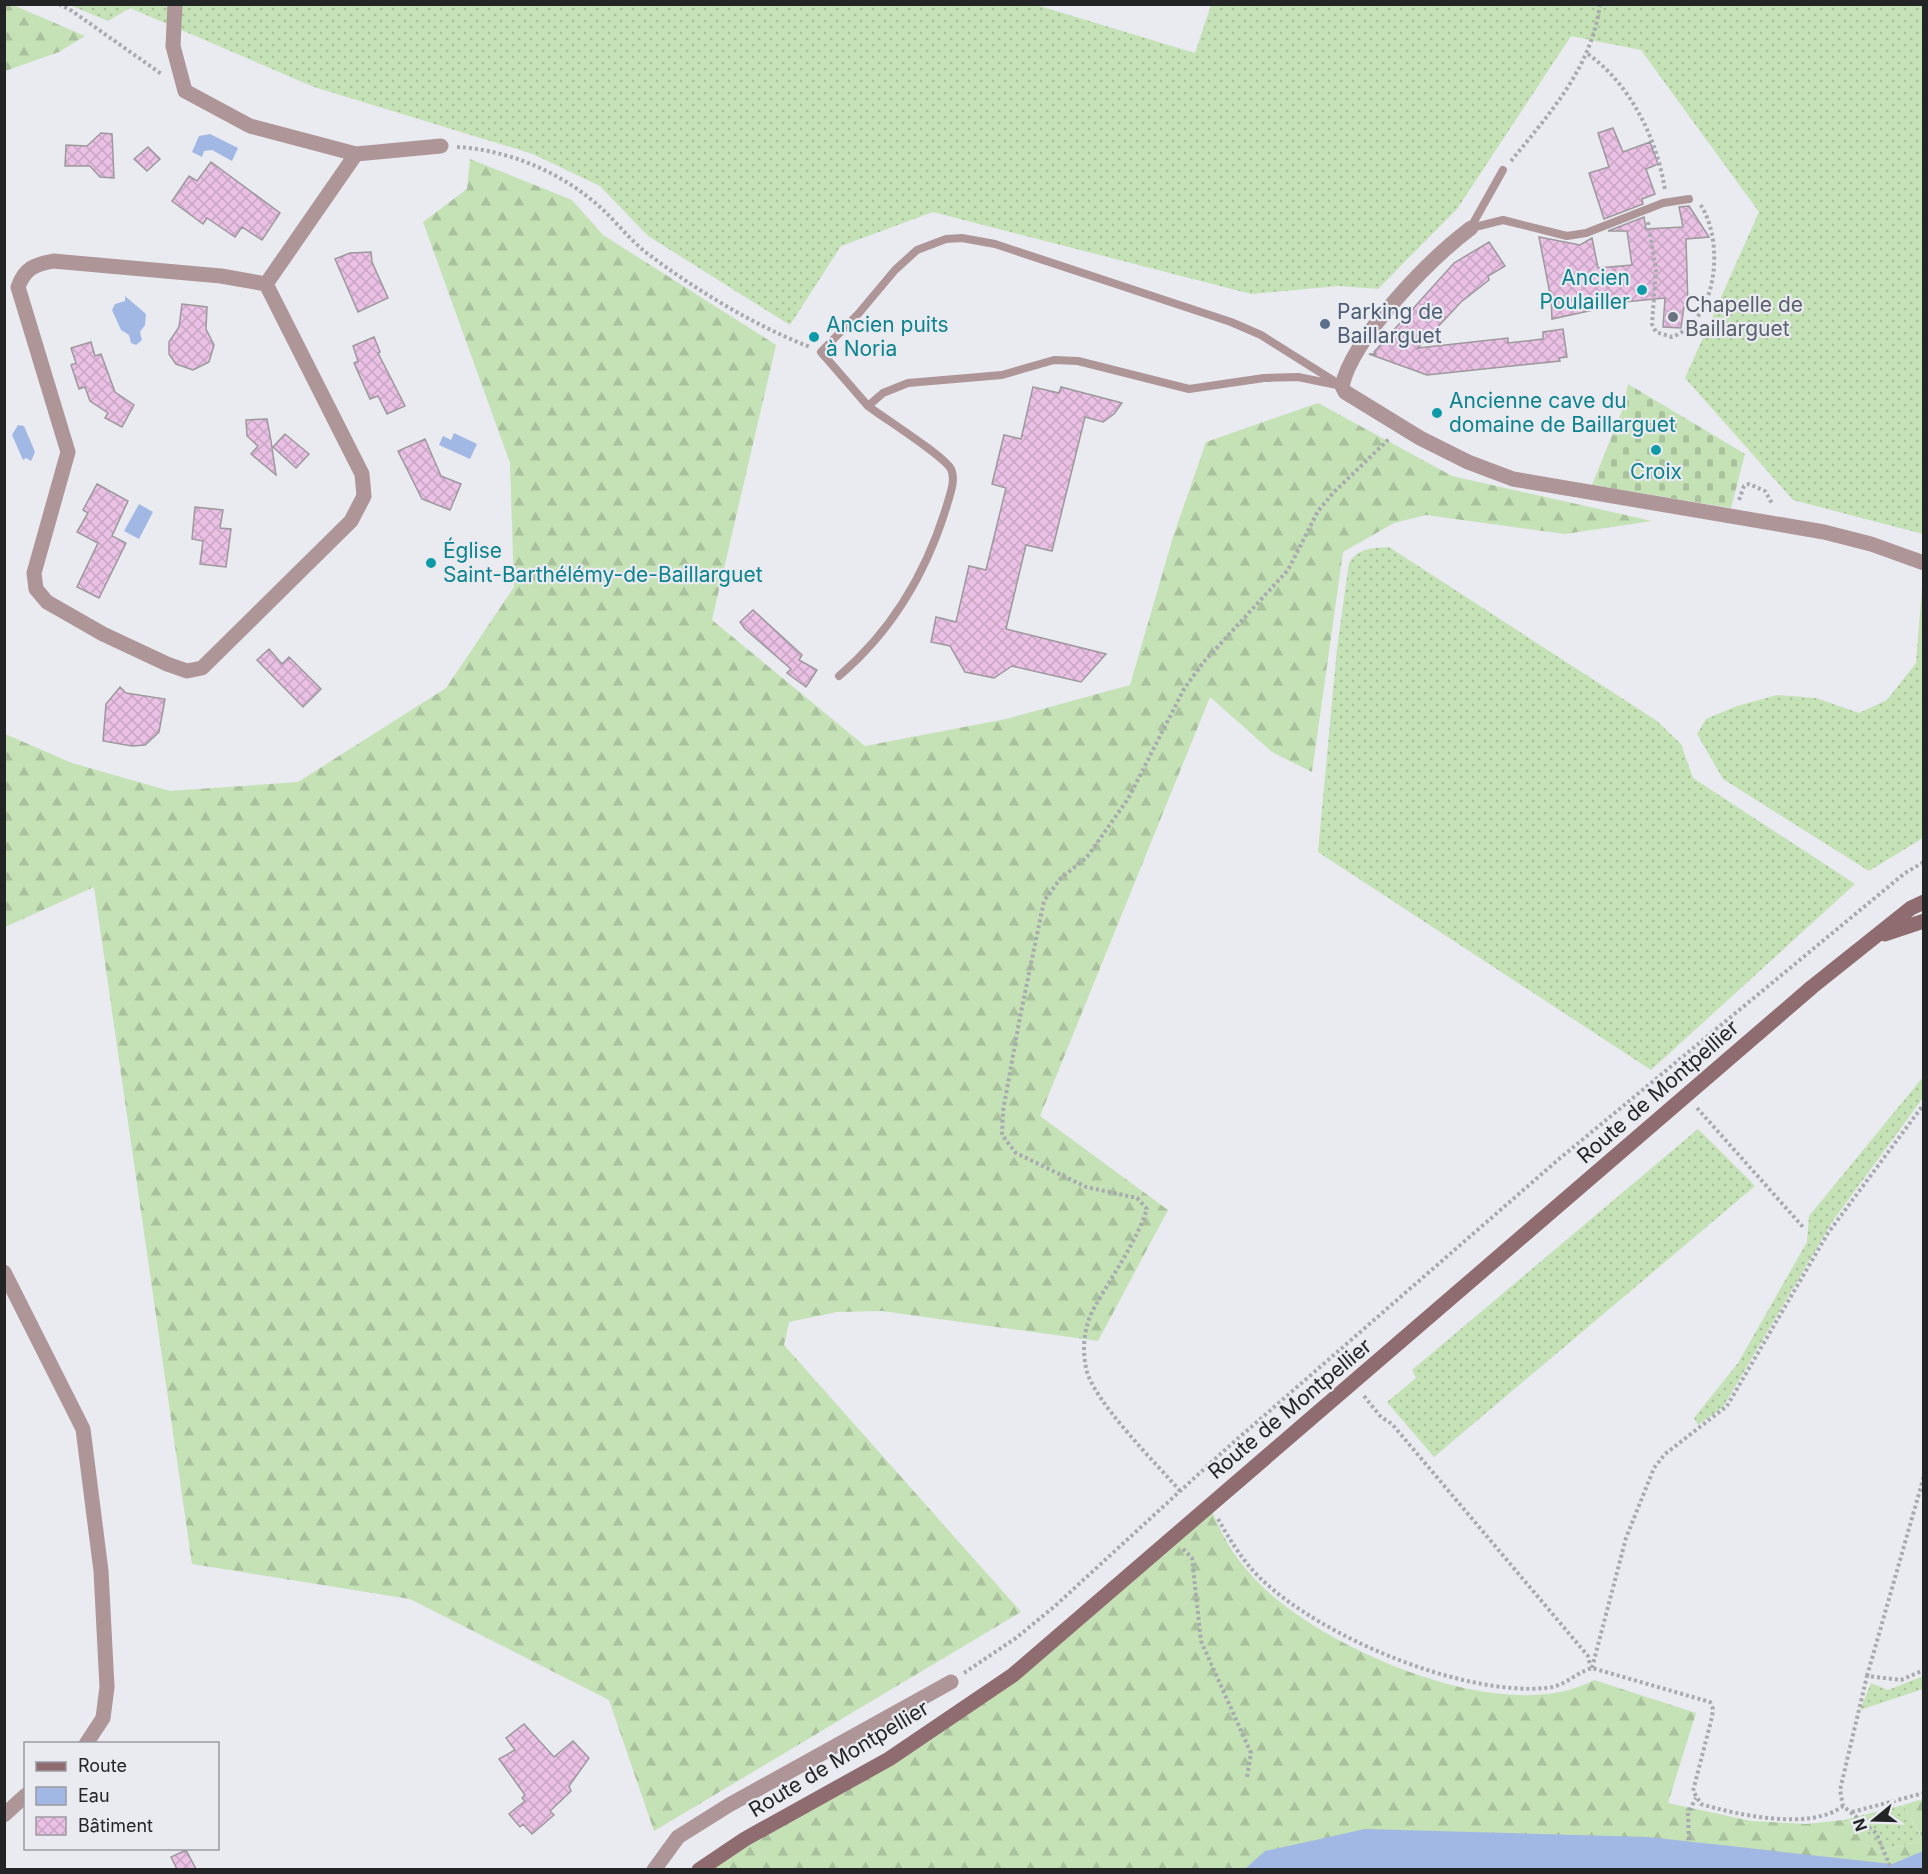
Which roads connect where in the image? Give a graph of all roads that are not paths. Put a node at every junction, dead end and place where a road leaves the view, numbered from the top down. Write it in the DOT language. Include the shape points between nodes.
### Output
graph roads {
  1 [pos="175,4"];
  2 [pos="441,146"];
  3 [pos="356,154"];
  4 [pos="1503,170"];
  5 [pos="1689,199"];
  6 [pos="1471,228"];
  7 [pos="266,284"];
  8 [pos="1342,386"];
  9 [pos="868,406"];
  10 [pos="1923,563"];
  11 [pos="839,676"];
  12 [pos="1923,902"];
  13 [pos="1923,921"];
  14 [pos="1877,936"];
  15 [pos="4,1272"];
  16 [pos="951,1682"];
  17 [pos="87,1742"];
  18 [pos="24,1798"];
  19 [pos="4,1815"];
  20 [pos="654,1869"];
  21 [pos="699,1869"];
  1 -- 3 [label="street" via="173,46 185,91 250,126"];
  2 -- 3 [label="street"];
  3 -- 7 [label="street"];
  4 -- 6 [label="lane"];
  5 -- 6 [label="lane" via="1663,203 1586,233 1567,236 1503,220"];
  6 -- 8 [label="street" via="1376,324 1348,368"];
  7 -- 7 [label="street" via="221,276 53,261 23,273 18,287 68,452 33,573 36,589 47,602 103,634 187,671 202,668 215,658 351,520 364,496 358,464"];
  8 -- 9 [label="lane" via="1287,378 1189,389 1078,361 1054,360 1002,375 908,383 883,393"];
  8 -- 9 [label="lane" via="1261,335 1231,322 995,244 962,238 946,239 917,250 822,352"];
  8 -- 10 [label="street" via="1400,428 1461,459 1513,479 1855,540"];
  9 -- 11 [label="lane" via="943,459 953,480 939,529 903,604 873,643"];
  12 -- 14 [label="main road, Route de Montpellier"];
  13 -- 14 [label="main road, Route de Montpellier"];
  14 -- 21 [label="main road, Route de Montpellier" via="1812,987 1013,1674 889,1759"];
  15 -- 17 [label="street" via="84,1429 101,1571 107,1687 103,1718"];
  16 -- 20 [label="street" via="678,1837"];
  18 -- 19 [label="street"];
}
